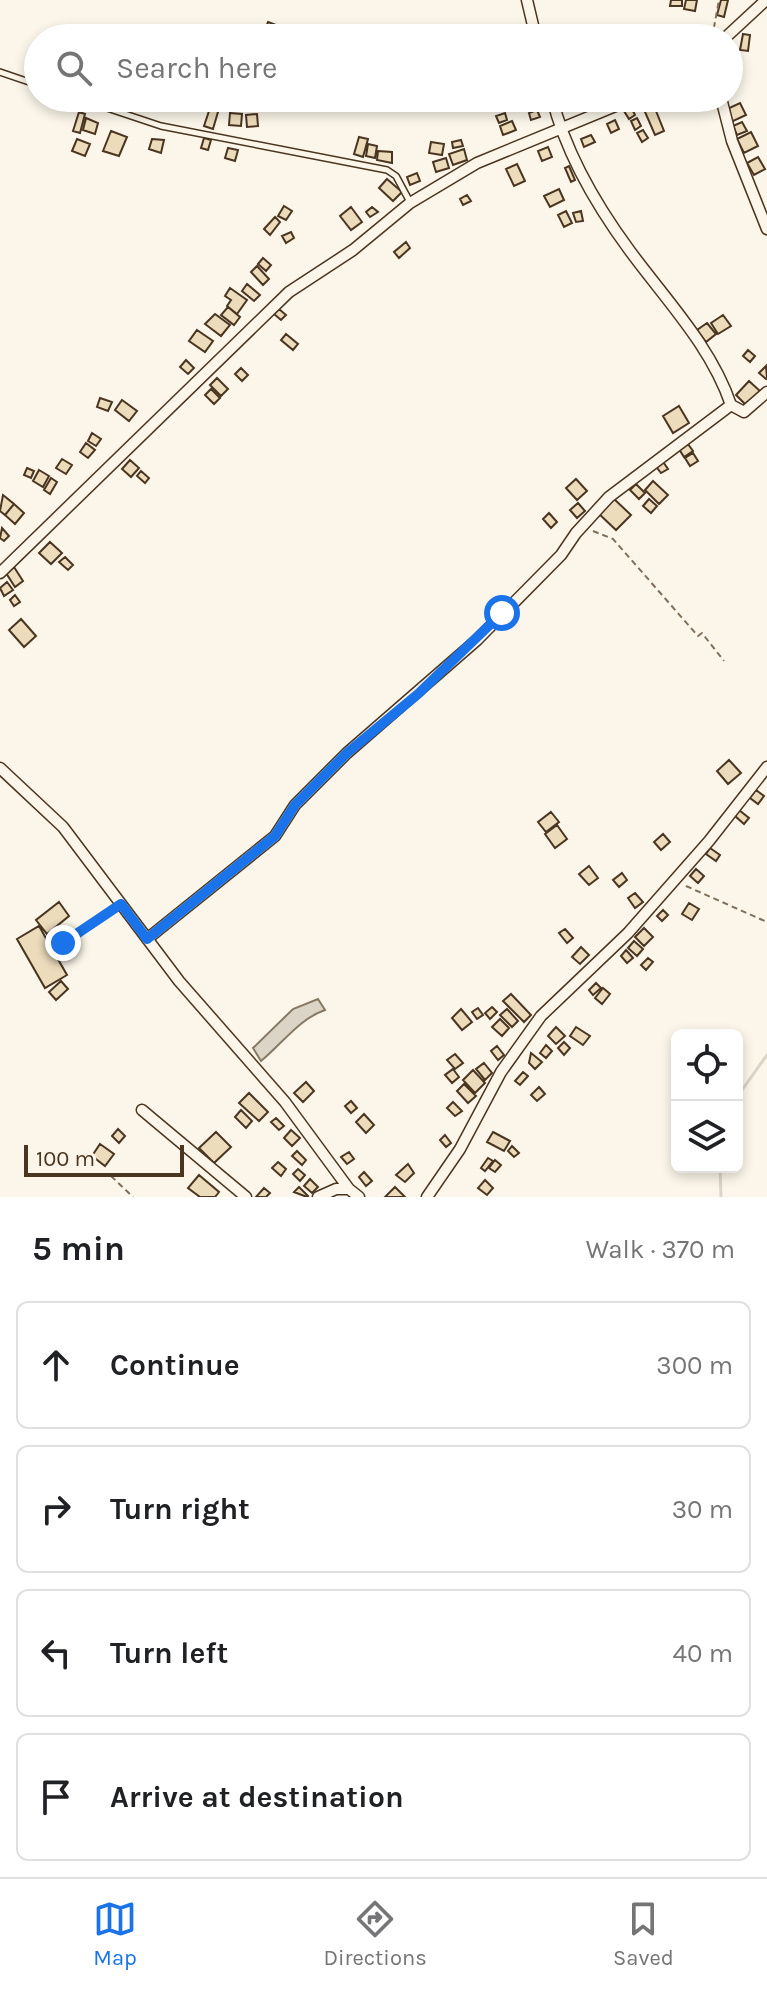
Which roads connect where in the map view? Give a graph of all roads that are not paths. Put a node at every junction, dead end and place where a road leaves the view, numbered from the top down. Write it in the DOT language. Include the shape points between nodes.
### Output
graph roads {
  1 [pos="527,0"];
  2 [pos="766,0"];
  3 [pos="533,24"];
  4 [pos="740,24"];
  5 [pos="0,72"];
  6 [pos="24,80"];
  7 [pos="119,112"];
  8 [pos="556,112"];
  9 [pos="602,112"];
  10 [pos="725,112"];
  11 [pos="560,130"];
  12 [pos="410,203"];
  13 [pos="767,229"];
  14 [pos="767,392"];
  15 [pos="731,405"];
  16 [pos="0,573"];
  17 [pos="767,767"];
  18 [pos="0,768"];
  19 [pos="121,904"];
  20 [pos="147,939"];
  21 [pos="63,943"];
  22 [pos="142,1110"];
  23 [pos="349,1189"];
  24 [pos="246,1197"];
  25 [pos="318,1197"];
  26 [pos="359,1197"];
  27 [pos="427,1197"];
  1 -- 3 [label="street"];
  2 -- 4 [label="street"];
  5 -- 6 [label="lane"];
  7 -- 12 [label="lane" via="161,126 387,170"];
  8 -- 11 [label="street"];
  9 -- 11 [label="street"];
  10 -- 13 [label="street"];
  11 -- 12 [label="street" via="477,163"];
  11 -- 15 [label="street" via="590,193 710,360"];
  12 -- 16 [label="street" via="353,250 289,292"];
  14 -- 15 [label="street" via="744,412"];
  15 -- 20 [label="street" via="631,479 477,640 295,805 275,836"];
  17 -- 27 [label="street" via="628,933 541,1016 501,1072"];
  18 -- 19 [label="street" via="63,827"];
  19 -- 20 [label="street"];
  19 -- 21 [label="lane"];
  20 -- 23 [label="street" via="285,1102"];
  22 -- 24 [label="street"];
  23 -- 25 [label="street"];
  23 -- 26 [label="street"];
}
